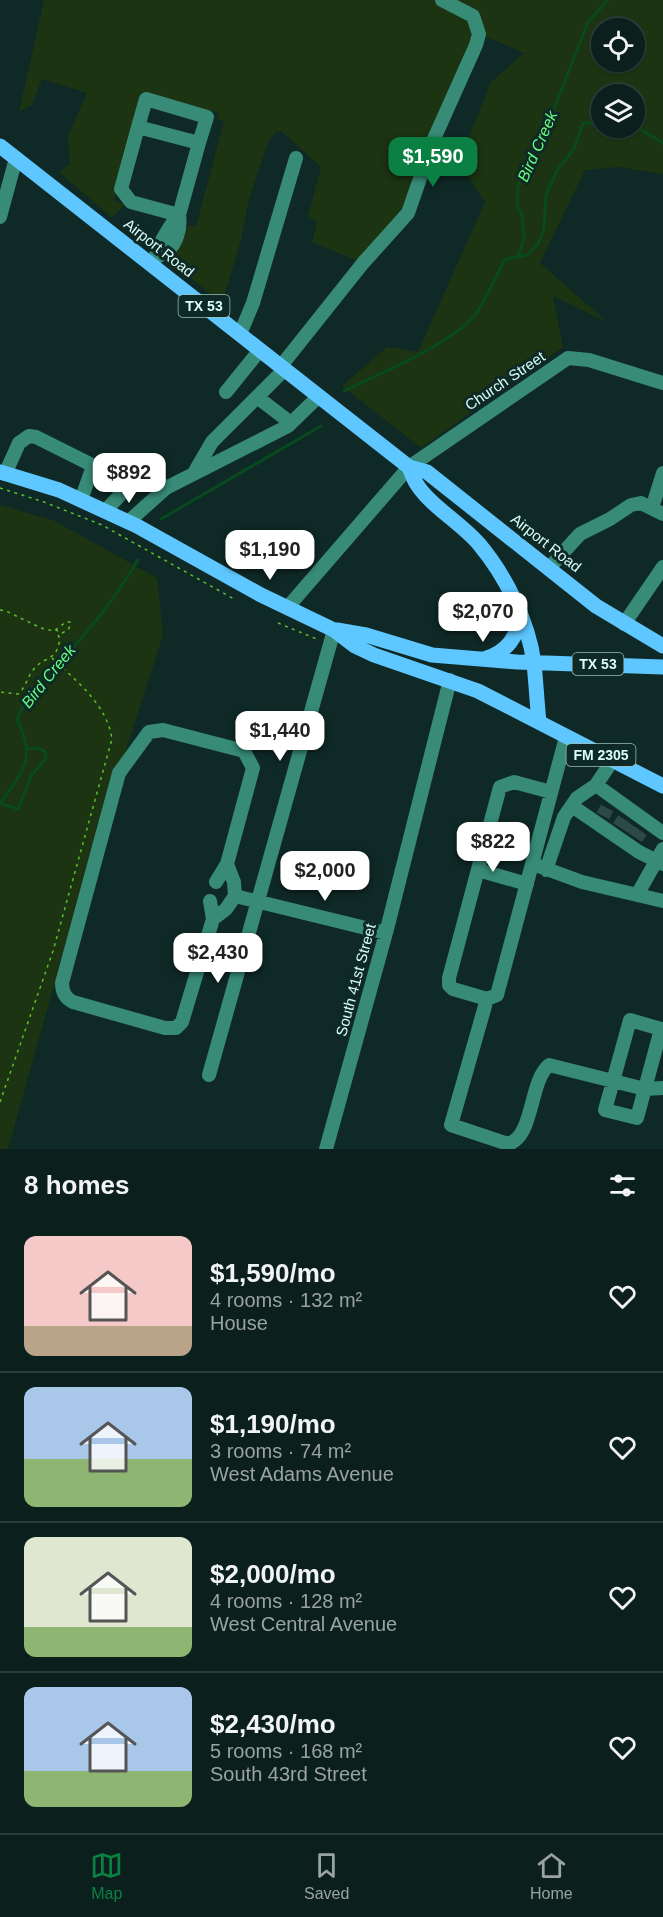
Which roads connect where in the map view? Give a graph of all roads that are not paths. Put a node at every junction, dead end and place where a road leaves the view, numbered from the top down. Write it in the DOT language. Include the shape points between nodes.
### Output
graph roads {
  1 [pos="442,0"];
  2 [pos="138,128"];
  3 [pos="199,143"];
  4 [pos="0,146"];
  5 [pos="16,158"];
  6 [pos="296,159"];
  7 [pos="179,216"];
  8 [pos="0,217"];
  9 [pos="153,259"];
  10 [pos="240,334"];
  11 [pos="260,350"];
  12 [pos="283,368"];
  13 [pos="663,383"];
  14 [pos="226,392"];
  15 [pos="256,396"];
  16 [pos="319,396"];
  17 [pos="291,423"];
  18 [pos="212,442"];
  19 [pos="226,457"];
  20 [pos="409,467"];
  21 [pos="194,473"];
  22 [pos="663,473"];
  23 [pos="2,478"];
  24 [pos="166,488"];
  25 [pos="81,500"];
  26 [pos="105,511"];
  27 [pos="658,512"];
  28 [pos="128,522"];
  29 [pos="663,567"];
  30 [pos="549,568"];
  31 [pos="287,608"];
  32 [pos="518,610"];
  33 [pos="624,624"];
  34 [pos="334,630"];
  35 [pos="663,646"];
  36 [pos="478,659"];
  37 [pos="533,662"];
  38 [pos="663,666"];
  39 [pos="450,680"];
  40 [pos="539,722"];
  41 [pos="566,737"];
  42 [pos="612,760"];
  43 [pos="596,785"];
  44 [pos="663,786"];
  45 [pos="551,792"];
  46 [pos="572,806"];
  47 [pos="627,826"];
  48 [pos="663,849"];
  49 [pos="659,863"];
  50 [pos="226,864"];
  51 [pos="533,864"];
  52 [pos="478,870"];
  53 [pos="546,870"];
  54 [pos="216,882"];
  55 [pos="527,884"];
  56 [pos="236,896"];
  57 [pos="637,896"];
  58 [pos="210,901"];
  59 [pos="257,902"];
  60 [pos="663,902"];
  61 [pos="213,919"];
  62 [pos="386,933"];
  63 [pos="487,999"];
  64 [pos="209,1075"];
  65 [pos="613,1082"];
  66 [pos="663,1088"];
  67 [pos="645,1089"];
  68 [pos="327,1149"];
  1 -- 12 [label="street" via="473,16 479,34 433,141 408,213 363,263"];
  2 -- 3 [label="street"];
  2 -- 3 [label="street" via="147,99 207,117"];
  2 -- 7 [label="street" via="122,189 131,202"];
  3 -- 7 [label="street"];
  4 -- 5 [label="main road, Airport Road / TX 53"];
  5 -- 8 [label="street"];
  5 -- 9 [label="main road, Airport Road / TX 53"];
  6 -- 10 [label="street"];
  7 -- 9 [label="street" via="181,224 175,241"];
  9 -- 10 [label="main road, Airport Road / TX 53"];
  10 -- 11 [label="main road, Airport Road / TX 53"];
  11 -- 12 [label="main road, Airport Road / TX 53"];
  11 -- 14 [label="street"];
  12 -- 15 [label="street"];
  12 -- 16 [label="main road, Airport Road / TX 53"];
  13 -- 20 [label="street, Church Street" via="589,360 568,358"];
  15 -- 17 [label="street"];
  15 -- 18 [label="street"];
  16 -- 17 [label="street"];
  16 -- 20 [label="main road, Airport Road / TX 53"];
  17 -- 19 [label="street"];
  18 -- 19 [label="street"];
  18 -- 21 [label="street"];
  19 -- 21 [label="street"];
  20 -- 30 [label="main road, Airport Road / TX 53" via="427,472"];
  20 -- 31 [label="street, Church Street"];
  20 -- 32 [label="main road, Airport Road / TX 53" via="426,495 479,544"];
  21 -- 24 [label="street"];
  22 -- 27 [label="street"];
  23 -- 25 [label="main road, FM 2305" via="59,490"];
  23 -- 25 [label="street" via="18,443 36,437 90,464 92,469"];
  24 -- 26 [label="street" via="143,471"];
  24 -- 28 [label="street"];
  25 -- 26 [label="main road, FM 2305"];
  26 -- 28 [label="main road, FM 2305"];
  27 -- 30 [label="street" via="641,503 631,505 580,534"];
  28 -- 31 [label="main road, FM 2305"];
  29 -- 33 [label="street"];
  30 -- 33 [label="main road, Airport Road / TX 53"];
  31 -- 34 [label="main road, FM 2305"];
  32 -- 36 [label="main road" via="517,630 510,643 499,653"];
  32 -- 37 [label="main road, Airport Road / TX 53"];
  33 -- 35 [label="main road, Airport Road / TX 53"];
  34 -- 36 [label="main road, FM 2305" via="366,635 432,655"];
  34 -- 39 [label="main road, FM 2305" via="355,646"];
  34 -- 59 [label="street"];
  36 -- 37 [label="main road, FM 2305"];
  37 -- 38 [label="main road, TX 53"];
  37 -- 40 [label="main road, Airport Road / TX 53"];
  39 -- 40 [label="main road, FM 2305"];
  39 -- 62 [label="street, South 41st Street"];
  40 -- 41 [label="main road, FM 2305"];
  41 -- 42 [label="main road, FM 2305"];
  41 -- 45 [label="street"];
  42 -- 43 [label="street"];
  42 -- 44 [label="main road, FM 2305"];
  43 -- 46 [label="street"];
  43 -- 47 [label="street"];
  45 -- 51 [label="street"];
  45 -- 52 [label="street" via="514,782 500,786"];
  46 -- 47 [label="street"];
  46 -- 53 [label="street" via="564,817"];
  47 -- 49 [label="street"];
  48 -- 49 [label="street"];
  49 -- 57 [label="street"];
  50 -- 54 [label="street"];
  50 -- 56 [label="street"];
  50 -- 61 [label="street" via="253,768 250,760 244,751 163,730 149,732 119,773 62,991 73,1002 176,1028 182,1022"];
  51 -- 53 [label="street"];
  51 -- 55 [label="street"];
  52 -- 55 [label="street"];
  52 -- 63 [label="street" via="449,985"];
  53 -- 57 [label="street"];
  55 -- 63 [label="street" via="497,995"];
  56 -- 59 [label="street"];
  56 -- 61 [label="street"];
  57 -- 60 [label="street"];
  58 -- 61 [label="street"];
  59 -- 62 [label="street"];
  59 -- 64 [label="street"];
  62 -- 68 [label="street, South 41st Street"];
  63 -- 65 [label="street" via="452,1125 508,1144 515,1142 522,1134 541,1077 549,1065"];
  65 -- 67 [label="street"];
  65 -- 67 [label="street" via="605,1110 637,1118"];
  65 -- 67 [label="street" via="630,1020 661,1029"];
  66 -- 67 [label="street"];
}
